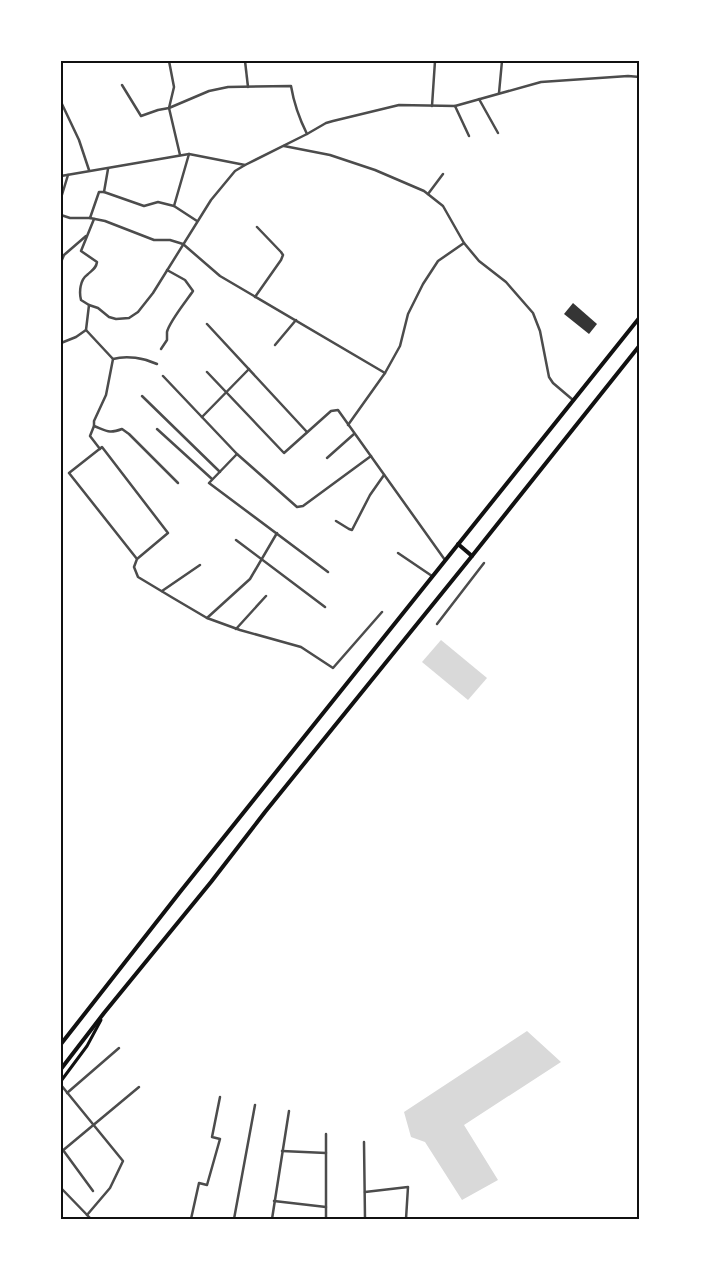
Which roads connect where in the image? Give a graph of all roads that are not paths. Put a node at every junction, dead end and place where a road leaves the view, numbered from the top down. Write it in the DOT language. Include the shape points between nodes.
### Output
graph roads {
  1 [pos="169,61"];
  2 [pos="245,61"];
  3 [pos="435,61"];
  4 [pos="502,61"];
  5 [pos="640,78"];
  6 [pos="122,85"];
  7 [pos="248,87"];
  8 [pos="499,93"];
  9 [pos="478,99"];
  10 [pos="61,102"];
  11 [pos="432,106"];
  12 [pos="455,106"];
  13 [pos="169,108"];
  14 [pos="498,133"];
  15 [pos="307,134"];
  16 [pos="469,136"];
  17 [pos="282,146"];
  18 [pos="189,154"];
  19 [pos="181,156"];
  20 [pos="245,165"];
  21 [pos="108,168"];
  22 [pos="89,171"];
  23 [pos="68,174"];
  24 [pos="443,174"];
  25 [pos="61,176"];
  26 [pos="104,192"];
  27 [pos="428,194"];
  28 [pos="61,198"];
  29 [pos="174,206"];
  30 [pos="61,215"];
  31 [pos="92,218"];
  32 [pos="197,221"];
  33 [pos="257,227"];
  34 [pos="87,235"];
  35 [pos="464,243"];
  36 [pos="183,244"];
  37 [pos="61,262"];
  38 [pos="168,270"];
  39 [pos="255,297"];
  40 [pos="89,305"];
  41 [pos="640,317"];
  42 [pos="296,320"];
  43 [pos="207,324"];
  44 [pos="86,330"];
  45 [pos="61,342"];
  46 [pos="275,345"];
  47 [pos="640,345"];
  48 [pos="162,349"];
  49 [pos="112,359"];
  50 [pos="157,364"];
  51 [pos="248,369"];
  52 [pos="207,372"];
  53 [pos="385,373"];
  54 [pos="163,376"];
  55 [pos="226,393"];
  56 [pos="142,396"];
  57 [pos="573,400"];
  58 [pos="202,418"];
  59 [pos="348,425"];
  60 [pos="94,426"];
  61 [pos="157,429"];
  62 [pos="307,432"];
  63 [pos="355,434"];
  64 [pos="100,449"];
  65 [pos="237,454"];
  66 [pos="371,456"];
  67 [pos="327,458"];
  68 [pos="220,472"];
  69 [pos="384,475"];
  70 [pos="212,479"];
  71 [pos="178,483"];
  72 [pos="336,521"];
  73 [pos="277,533"];
  74 [pos="236,540"];
  75 [pos="458,544"];
  76 [pos="398,553"];
  77 [pos="472,556"];
  78 [pos="137,559"];
  79 [pos="262,560"];
  80 [pos="445,560"];
  81 [pos="484,563"];
  82 [pos="200,565"];
  83 [pos="328,572"];
  84 [pos="432,576"];
  85 [pos="162,591"];
  86 [pos="266,596"];
  87 [pos="325,607"];
  88 [pos="382,612"];
  89 [pos="207,618"];
  90 [pos="437,624"];
  91 [pos="236,629"];
  92 [pos="104,1013"];
  93 [pos="61,1044"];
  94 [pos="118,1048"];
  95 [pos="61,1068"];
  96 [pos="61,1081"];
  97 [pos="61,1085"];
  98 [pos="139,1087"];
  99 [pos="67,1093"];
  100 [pos="220,1097"];
  101 [pos="255,1105"];
  102 [pos="288,1112"];
  103 [pos="94,1125"];
  104 [pos="326,1134"];
  105 [pos="364,1142"];
  106 [pos="62,1151"];
  107 [pos="282,1151"];
  108 [pos="326,1153"];
  109 [pos="61,1188"];
  110 [pos="93,1191"];
  111 [pos="365,1192"];
  112 [pos="274,1201"];
  113 [pos="326,1207"];
  114 [pos="87,1215"];
  115 [pos="90,1219"];
  116 [pos="191,1219"];
  117 [pos="234,1219"];
  118 [pos="272,1219"];
  119 [pos="326,1219"];
  120 [pos="365,1219"];
  121 [pos="406,1219"];
  1 -- 13 [label="street" via="174,87"];
  2 -- 7 [label="street"];
  3 -- 11 [label="street"];
  4 -- 8 [label="street"];
  5 -- 8 [label="street" via="542,82"];
  6 -- 13 [label="street" via="141,116"];
  7 -- 13 [label="street" via="209,91"];
  7 -- 15 [label="street" via="292,86 298,116"];
  8 -- 9 [label="street"];
  9 -- 12 [label="street"];
  9 -- 14 [label="street"];
  10 -- 22 [label="street"];
  11 -- 12 [label="street"];
  11 -- 15 [label="street" via="394,106 326,123"];
  12 -- 16 [label="street"];
  13 -- 19 [label="street"];
  15 -- 17 [label="street"];
  17 -- 20 [label="street"];
  17 -- 27 [label="street" via="330,155 375,170"];
  18 -- 19 [label="street"];
  18 -- 20 [label="street"];
  18 -- 29 [label="street"];
  19 -- 21 [label="street"];
  20 -- 32 [label="street" via="227,179"];
  21 -- 22 [label="street"];
  21 -- 26 [label="street"];
  22 -- 23 [label="street"];
  23 -- 25 [label="street"];
  23 -- 28 [label="street"];
  24 -- 27 [label="street"];
  26 -- 29 [label="street" via="144,206 158,202"];
  26 -- 31 [label="street" via="99,192"];
  27 -- 35 [label="street" via="443,206"];
  29 -- 32 [label="street"];
  30 -- 31 [label="street"];
  31 -- 34 [label="street"];
  31 -- 36 [label="street" via="154,240"];
  32 -- 36 [label="street"];
  33 -- 39 [label="street" via="283,255"];
  34 -- 37 [label="street" via="64,255"];
  34 -- 40 [label="street" via="81,251 97,262 94,270 83,278 81,288 81,300"];
  35 -- 53 [label="street" via="438,261 423,284 408,314 400,346"];
  35 -- 57 [label="street" via="479,261 506,282 533,313 540,330 549,377"];
  36 -- 38 [label="street"];
  36 -- 39 [label="street" via="220,276"];
  38 -- 40 [label="street" via="138,312 129,318 109,317"];
  38 -- 48 [label="street" via="185,280 193,291 169,327 168,340"];
  39 -- 42 [label="street"];
  40 -- 44 [label="street"];
  41 -- 57 [label="highway"];
  42 -- 46 [label="street"];
  42 -- 53 [label="street"];
  43 -- 51 [label="street"];
  44 -- 45 [label="street"];
  44 -- 49 [label="street"];
  47 -- 77 [label="highway"];
  49 -- 50 [label="street" via="125,357"];
  49 -- 60 [label="street" via="106,395"];
  51 -- 55 [label="street"];
  51 -- 62 [label="street"];
  52 -- 55 [label="street"];
  53 -- 59 [label="street"];
  54 -- 58 [label="street"];
  55 -- 58 [label="street"];
  55 -- 62 [label="street" via="284,453"];
  56 -- 68 [label="street"];
  57 -- 75 [label="highway"];
  58 -- 65 [label="street"];
  59 -- 62 [label="street" via="338,410 331,411"];
  59 -- 63 [label="street"];
  60 -- 64 [label="street" via="90,436"];
  60 -- 71 [label="street" via="110,432 122,429"];
  61 -- 70 [label="street"];
  63 -- 66 [label="street"];
  63 -- 67 [label="street"];
  64 -- 78 [label="street" via="69,473"];
  64 -- 78 [label="street" via="102,447 168,533"];
  65 -- 66 [label="street" via="298,507"];
  65 -- 68 [label="street"];
  66 -- 69 [label="street"];
  68 -- 70 [label="street"];
  69 -- 72 [label="street" via="352,530"];
  69 -- 80 [label="street"];
  70 -- 73 [label="street" via="209,482"];
  73 -- 79 [label="street"];
  73 -- 83 [label="street"];
  74 -- 79 [label="street"];
  75 -- 77 [label="highway"];
  75 -- 80 [label="highway"];
  76 -- 84 [label="street"];
  77 -- 92 [label="highway"];
  78 -- 85 [label="street" via="134,567 138,577"];
  79 -- 87 [label="street"];
  79 -- 89 [label="street" via="250,579"];
  80 -- 84 [label="highway"];
  81 -- 90 [label="street"];
  82 -- 85 [label="street"];
  84 -- 93 [label="highway"];
  85 -- 89 [label="street"];
  86 -- 91 [label="street"];
  88 -- 91 [label="street" via="333,668 302,647"];
  89 -- 91 [label="street"];
  92 -- 95 [label="highway"];
  92 -- 96 [label="main road" via="87,1046"];
  94 -- 99 [label="street"];
  97 -- 99 [label="street"];
  98 -- 103 [label="street"];
  99 -- 103 [label="street"];
  100 -- 116 [label="street" via="212,1137 220,1139 207,1184 199,1183"];
  101 -- 117 [label="street"];
  102 -- 107 [label="street"];
  103 -- 106 [label="street"];
  103 -- 114 [label="street" via="123,1162 110,1188"];
  104 -- 108 [label="street"];
  105 -- 111 [label="street"];
  106 -- 110 [label="street"];
  107 -- 108 [label="street"];
  107 -- 112 [label="street"];
  108 -- 113 [label="street"];
  109 -- 114 [label="street"];
  111 -- 120 [label="street"];
  111 -- 121 [label="street" via="408,1187"];
  112 -- 113 [label="street"];
  112 -- 118 [label="street"];
  113 -- 119 [label="street"];
  114 -- 115 [label="street"];
}
